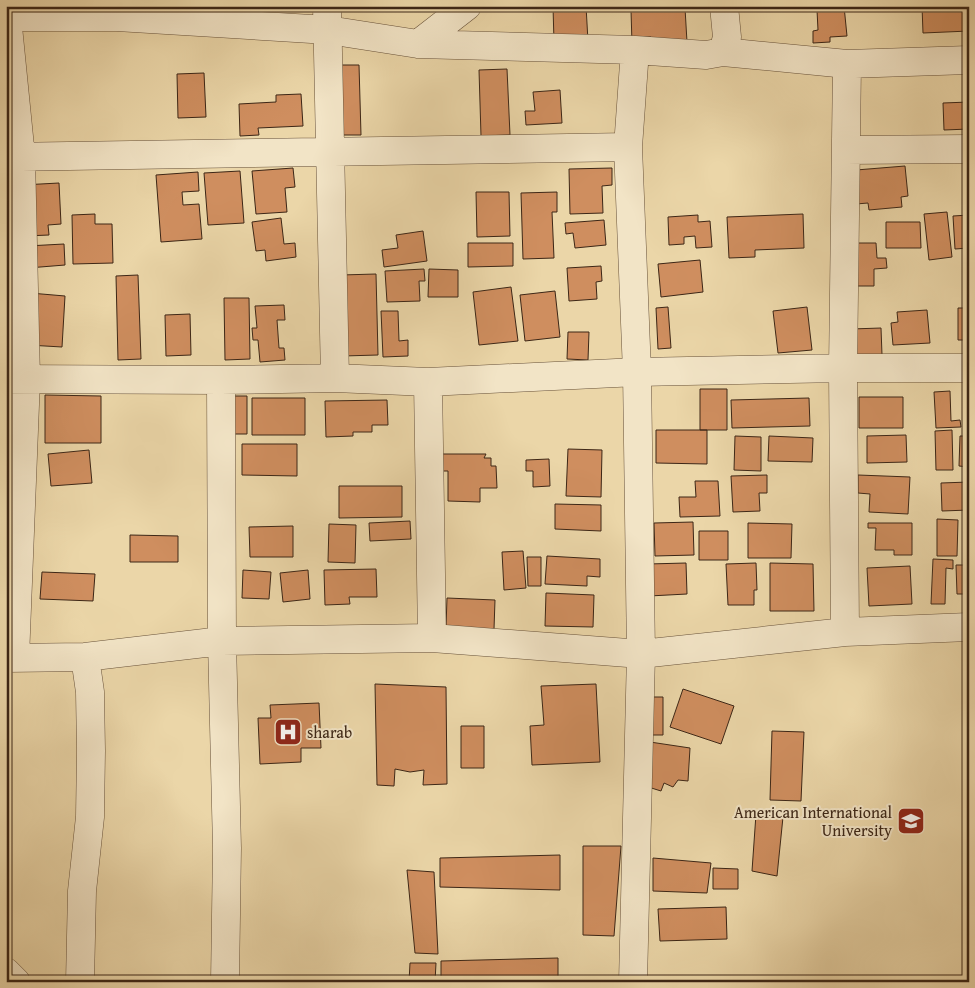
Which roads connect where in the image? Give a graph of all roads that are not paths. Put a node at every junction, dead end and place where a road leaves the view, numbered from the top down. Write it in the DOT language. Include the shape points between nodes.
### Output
graph roads {
  1 [pos="467,6"];
  2 [pos="724,6"];
  3 [pos="118,11"];
  4 [pos="7,18"];
  5 [pos="327,18"];
  6 [pos="418,44"];
  7 [pos="635,50"];
  8 [pos="723,52"];
  9 [pos="969,60"];
  10 [pos="847,64"];
  11 [pos="628,147"];
  12 [pos="969,149"];
  13 [pos="846,150"];
  14 [pos="329,151"];
  15 [pos="14,157"];
  16 [pos="843,368"];
  17 [pos="969,368"];
  18 [pos="637,372"];
  19 [pos="335,378"];
  20 [pos="16,379"];
  21 [pos="221,380"];
  22 [pos="428,382"];
  23 [pos="969,627"];
  24 [pos="845,632"];
  25 [pos="432,638"];
  26 [pos="222,641"];
  27 [pos="641,654"];
  28 [pos="85,657"];
  29 [pos="11,658"];
  30 [pos="6,972"];
  31 [pos="16,982"];
  32 [pos="80,982"];
  33 [pos="225,982"];
  34 [pos="633,982"];
  1 -- 6 [label="street"];
  2 -- 8 [label="street" via="727,37"];
  3 -- 4 [label="street"];
  3 -- 5 [label="street"];
  4 -- 15 [label="street"];
  5 -- 6 [label="street"];
  5 -- 14 [label="street"];
  6 -- 7 [label="street"];
  7 -- 8 [label="street" via="706,55"];
  7 -- 11 [label="street"];
  8 -- 10 [label="street"];
  9 -- 10 [label="street"];
  10 -- 13 [label="street"];
  11 -- 14 [label="street"];
  11 -- 18 [label="street"];
  12 -- 13 [label="street"];
  13 -- 16 [label="street"];
  14 -- 15 [label="street"];
  14 -- 19 [label="street"];
  15 -- 20 [label="street"];
  16 -- 17 [label="street"];
  16 -- 18 [label="street"];
  16 -- 24 [label="street"];
  18 -- 22 [label="street"];
  18 -- 27 [label="street"];
  19 -- 21 [label="street"];
  19 -- 22 [label="street"];
  20 -- 21 [label="street"];
  20 -- 29 [label="street"];
  21 -- 26 [label="street"];
  22 -- 25 [label="street"];
  23 -- 24 [label="street"];
  24 -- 27 [label="street"];
  25 -- 26 [label="street"];
  25 -- 27 [label="street"];
  26 -- 28 [label="street"];
  26 -- 33 [label="street" via="227,848"];
  27 -- 34 [label="street"];
  28 -- 29 [label="street"];
  28 -- 32 [label="street" via="90,692 91,760"];
  30 -- 31 [label="street"];
}
